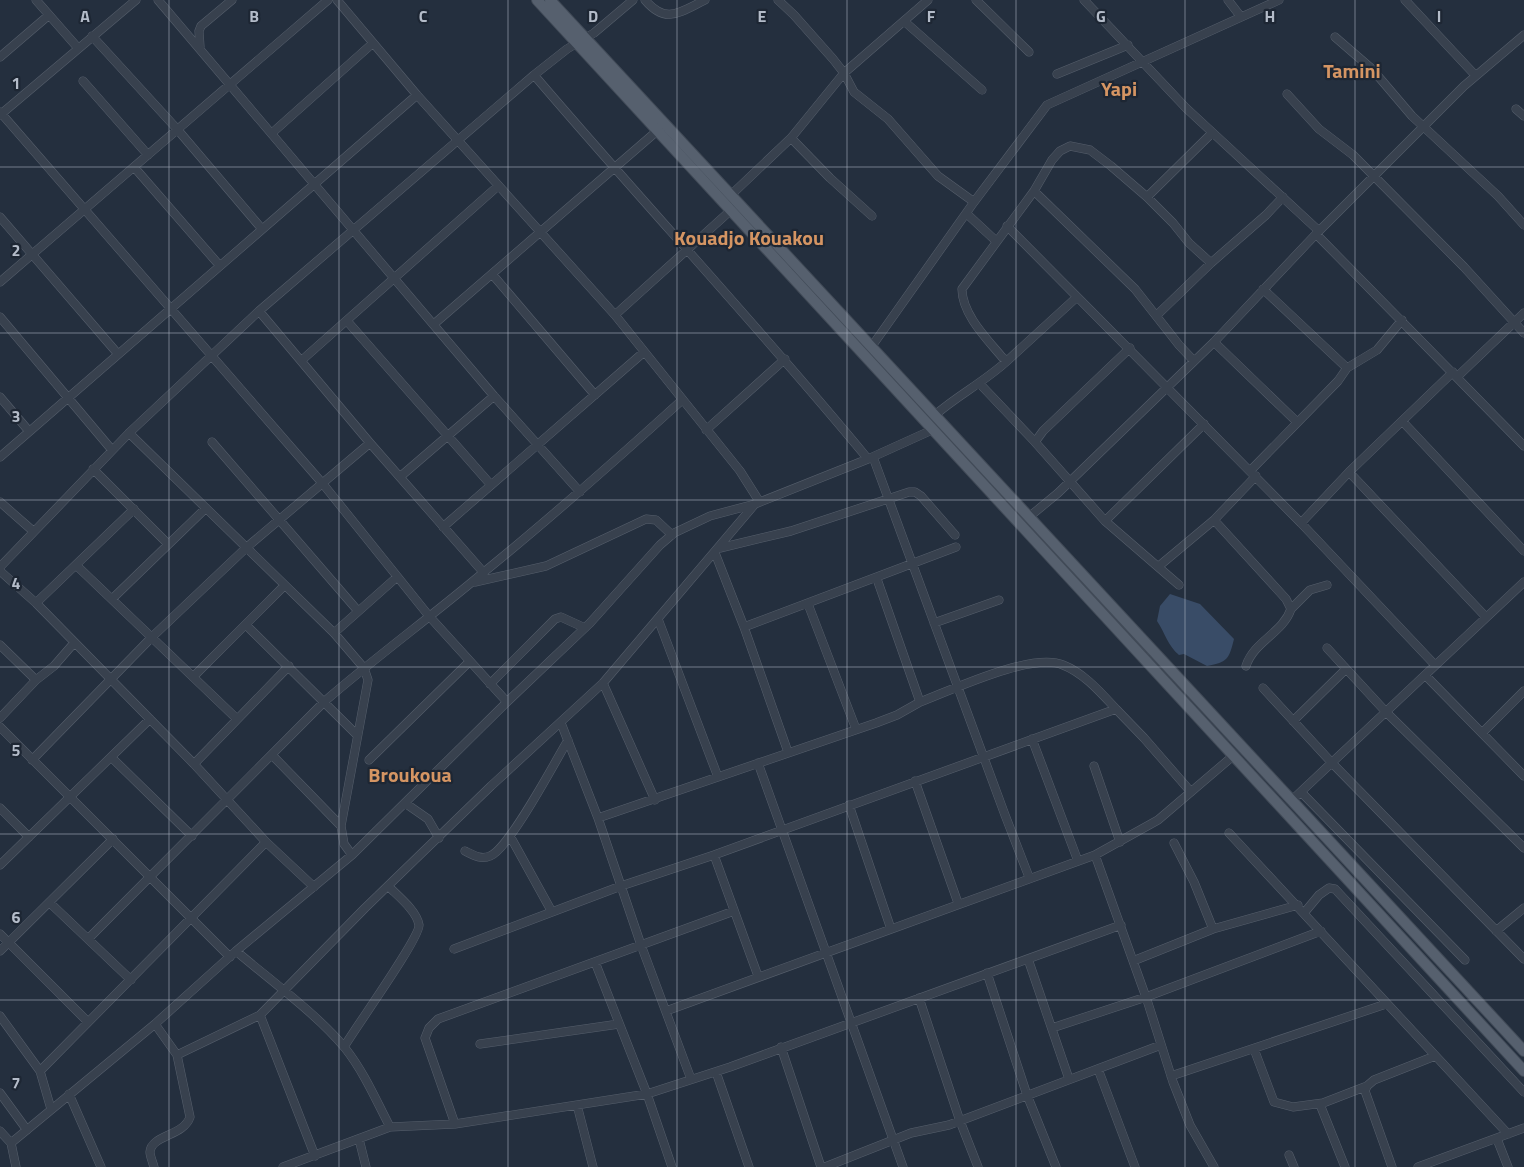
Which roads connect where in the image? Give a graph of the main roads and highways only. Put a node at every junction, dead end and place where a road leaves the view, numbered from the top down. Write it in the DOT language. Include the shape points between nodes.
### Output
graph roads {
  1 [pos="537,0"];
  2 [pos="550,0"];
  3 [pos="581,40"];
  4 [pos="1524,1051"];
  5 [pos="1524,1071"];
  1 -- 3 [label="main road"];
  2 -- 3 [label="main road"];
  3 -- 4 [label="main road" via="732,194"];
  3 -- 5 [label="main road" via="730,211"];
}
